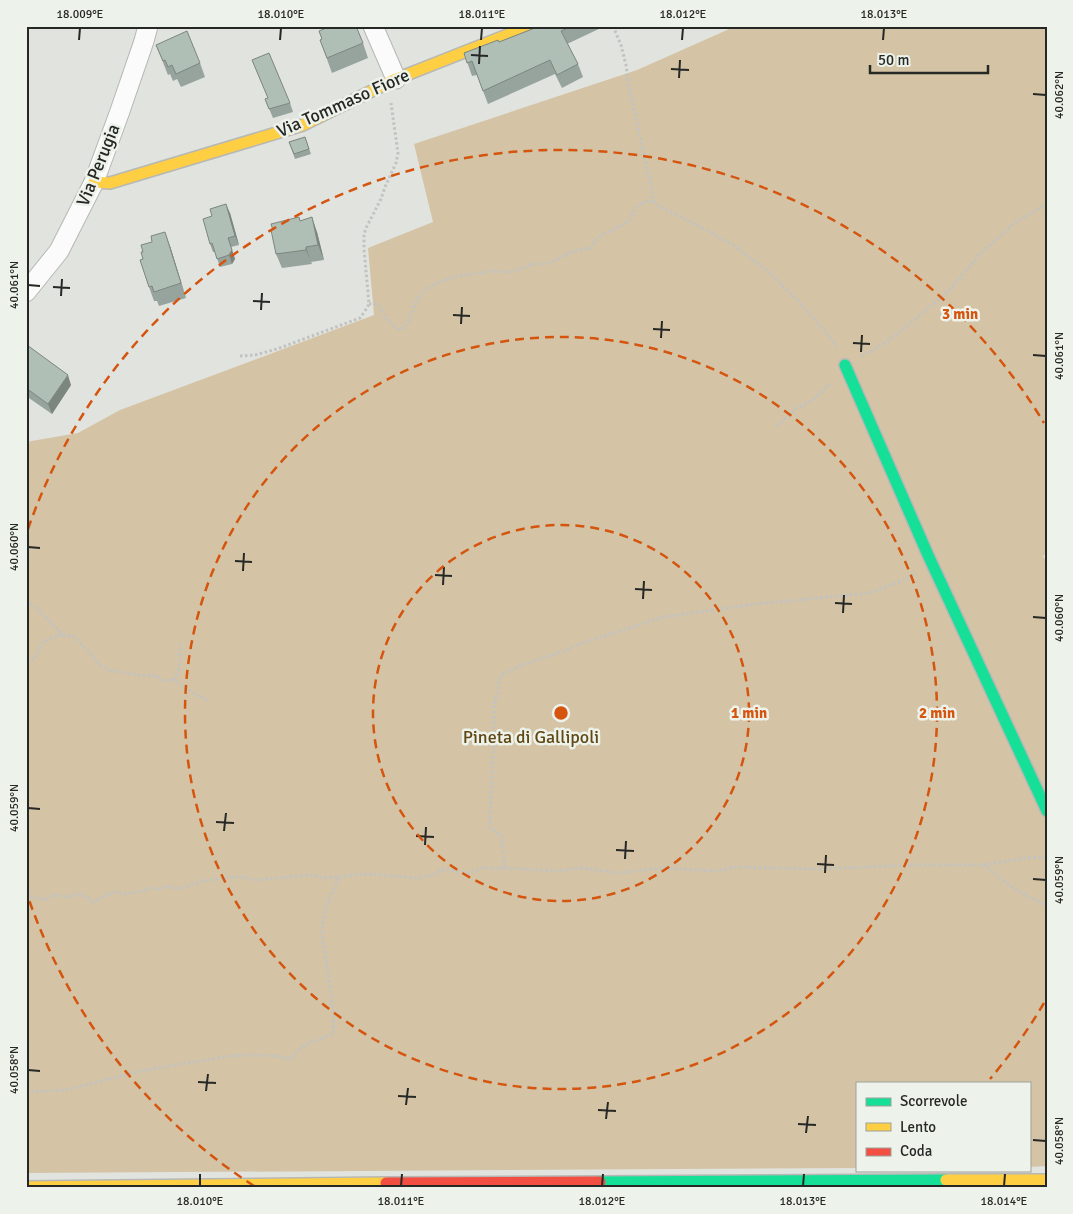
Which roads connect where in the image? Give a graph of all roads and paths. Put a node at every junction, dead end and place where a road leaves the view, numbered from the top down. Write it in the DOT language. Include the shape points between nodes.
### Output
graph roads {
  1 [pos="148,26"];
  2 [pos="373,26"];
  3 [pos="530,26"];
  4 [pos="613,26"];
  5 [pos="392,81"];
  6 [pos="94,182"];
  7 [pos="654,200"];
  8 [pos="1047,204"];
  9 [pos="26,292"];
  10 [pos="369,304"];
  11 [pos="240,356"];
  12 [pos="847,369"];
  13 [pos="777,426"];
  14 [pos="928,555"];
  15 [pos="26,601"];
  16 [pos="63,634"];
  17 [pos="180,643"];
  18 [pos="26,660"];
  19 [pos="174,680"];
  20 [pos="208,700"];
  21 [pos="1047,811"];
  22 [pos="1047,857"];
  23 [pos="983,865"];
  24 [pos="504,868"];
  25 [pos="340,876"];
  26 [pos="26,895"];
  27 [pos="1047,906"];
  28 [pos="26,1092"];
  29 [pos="1047,1180"];
  30 [pos="33,1187"];
  1 -- 6 [label="street, Via Perugia"];
  2 -- 5 [label="street"];
  3 -- 5 [label="main road, Via Tommaso Fiore"];
  4 -- 7 [label="path" via="626,65"];
  5 -- 6 [label="main road, Via Tommaso Fiore" via="303,125 110,183"];
  5 -- 10 [label="path" via="398,152 364,234"];
  6 -- 9 [label="street, Via Perugia" via="59,251"];
  7 -- 10 [label="path" via="635,207 627,224 607,232 591,248 513,272 460,275 434,284 419,295 409,320 400,330 386,319 380,307"];
  7 -- 12 [label="path" via="738,248 770,273 834,342"];
  8 -- 12 [label="path" via="1014,223 942,296 891,340 868,352"];
  10 -- 11 [label="path" via="360,318 277,349"];
  12 -- 13 [label="path" via="813,400 794,409"];
  12 -- 14 [label="main road"];
  14 -- 21 [label="main road"];
  14 -- 24 [label="path" via="917,572 902,582 869,593 663,617 574,646 501,675 494,706 490,827 501,836"];
  15 -- 16 [label="path"];
  16 -- 18 [label="path" via="43,642 34,659"];
  16 -- 19 [label="path" via="73,636 98,664 108,670"];
  17 -- 19 [label="path" via="179,669"];
  19 -- 20 [label="path"];
  22 -- 23 [label="path"];
  23 -- 24 [label="path" via="816,869 736,867 715,871 662,868 619,873 582,868 557,871"];
  23 -- 27 [label="path" via="1016,890"];
  24 -- 25 [label="path" via="484,867 469,873 442,869 419,878 369,874"];
  25 -- 26 [label="path" via="255,880 231,877 184,888 166,886 126,894 118,892 94,902 81,894 67,898 55,895 42,900"];
  25 -- 28 [label="path" via="332,890 323,925 333,1034 310,1042 290,1059 229,1056 140,1071 66,1090"];
  29 -- 30 [label="main road"];
}
